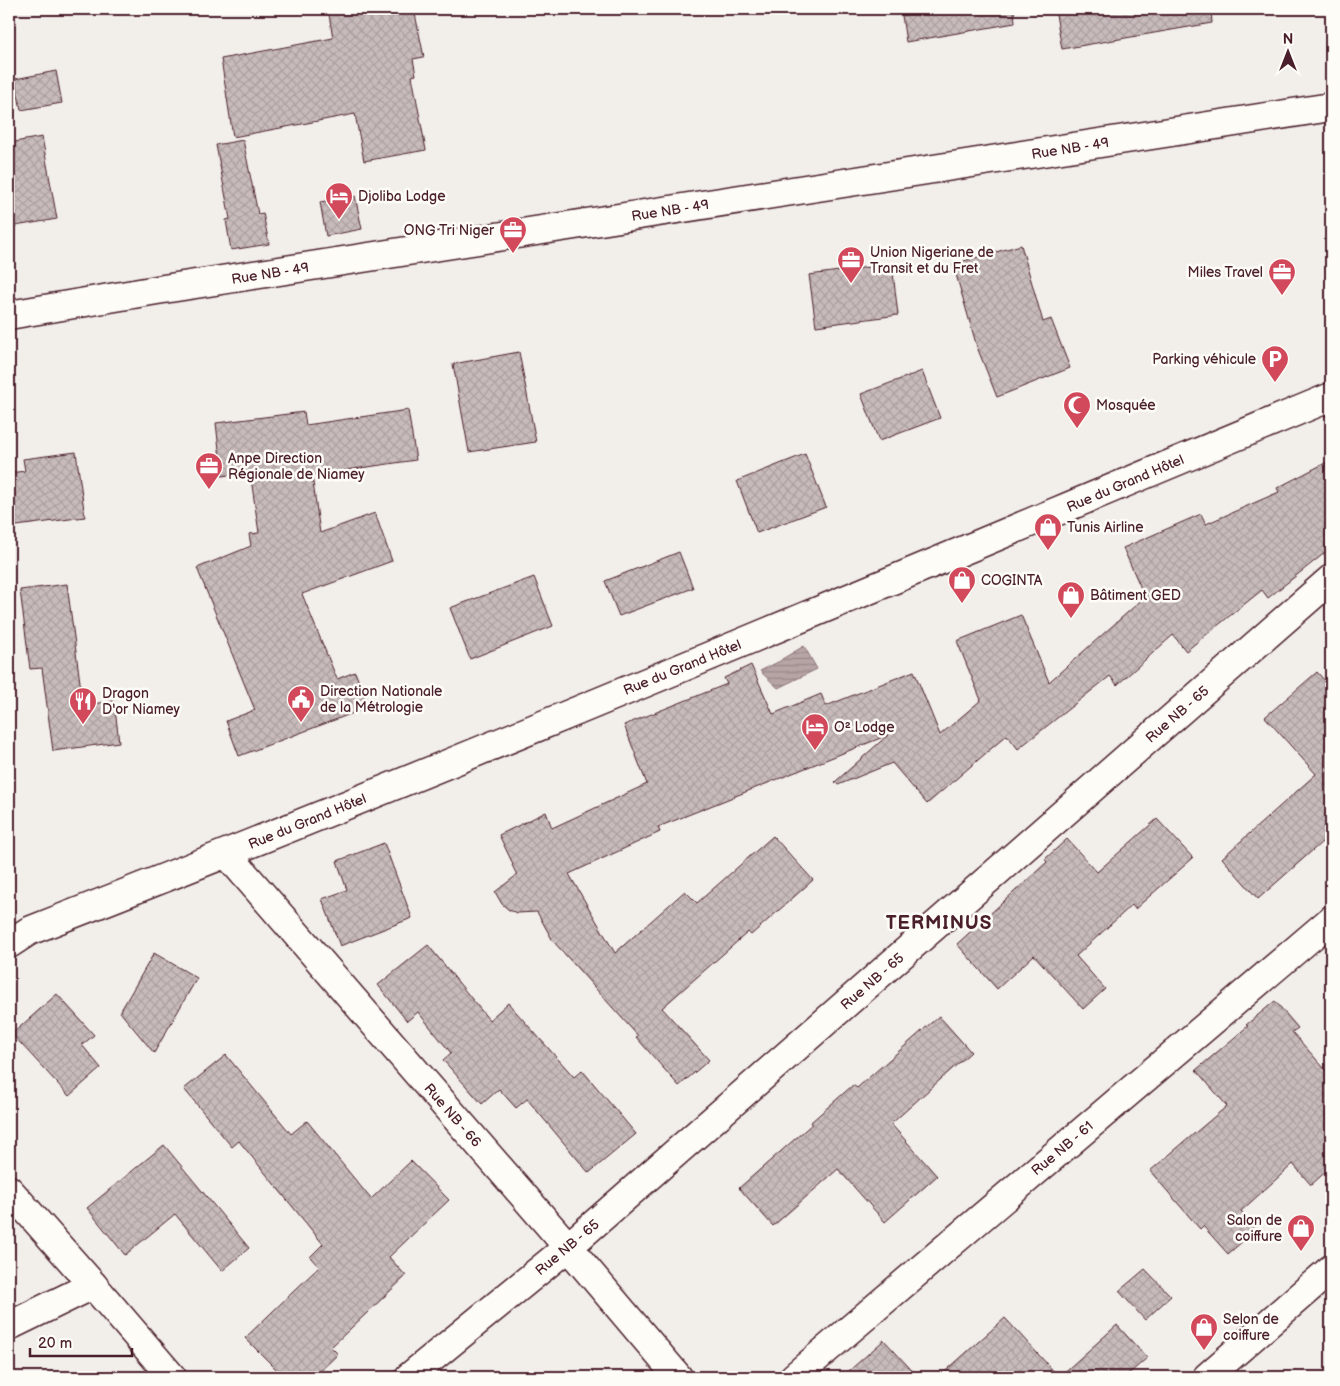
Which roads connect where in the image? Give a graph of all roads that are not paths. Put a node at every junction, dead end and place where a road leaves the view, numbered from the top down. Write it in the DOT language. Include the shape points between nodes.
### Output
graph roads {
  1 [pos="1331,107"];
  2 [pos="9,315"];
  3 [pos="1331,396"];
  4 [pos="1331,579"];
  5 [pos="227,854"];
  6 [pos="1331,920"];
  7 [pos="16,936"];
  8 [pos="9,1190"];
  9 [pos="568,1247"];
  10 [pos="1331,1269"];
  11 [pos="93,1285"];
  12 [pos="9,1326"];
  13 [pos="172,1377"];
  14 [pos="409,1377"];
  15 [pos="678,1377"];
  16 [pos="794,1377"];
  17 [pos="1207,1377"];
  1 -- 2 [label="street, Rue NB - 49"];
  3 -- 5 [label="street, Rue du Grand Hôtel"];
  4 -- 9 [label="street, Rue NB - 65"];
  5 -- 7 [label="street, Rue du Grand Hôtel"];
  5 -- 9 [label="street, Rue NB - 66"];
  6 -- 16 [label="street, Rue NB - 61"];
  8 -- 11 [label="street"];
  9 -- 14 [label="street, Rue NB - 65"];
  9 -- 15 [label="street, Rue NB - 66"];
  10 -- 17 [label="street"];
  11 -- 12 [label="street"];
  11 -- 13 [label="street"];
}
